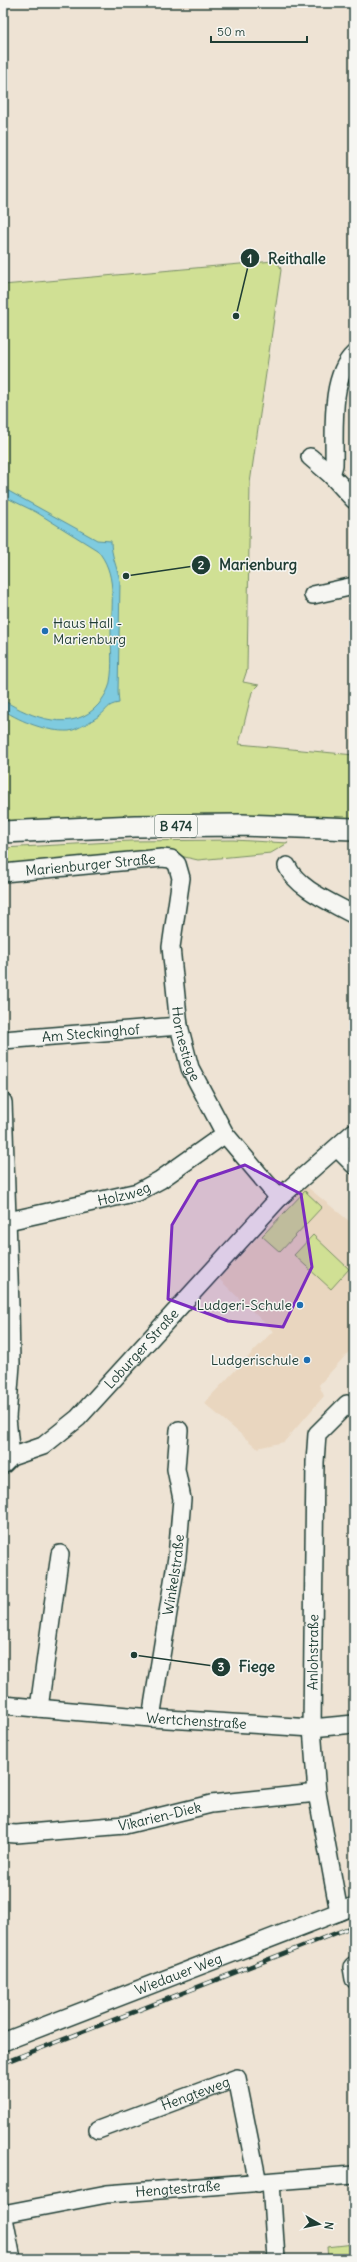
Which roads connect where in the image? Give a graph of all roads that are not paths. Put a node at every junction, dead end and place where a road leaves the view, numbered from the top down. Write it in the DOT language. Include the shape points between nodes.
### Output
graph roads {
  1 [pos="354,354"];
  2 [pos="310,457"];
  3 [pos="331,475"];
  4 [pos="354,500"];
  5 [pos="354,586"];
  6 [pos="313,595"];
  7 [pos="354,829"];
  8 [pos="3,832"];
  9 [pos="177,864"];
  10 [pos="287,866"];
  11 [pos="3,873"];
  12 [pos="354,915"];
  13 [pos="179,1026"];
  14 [pos="3,1040"];
  15 [pos="3,1102"];
  16 [pos="354,1132"];
  17 [pos="225,1134"];
  18 [pos="337,1148"];
  19 [pos="354,1165"];
  20 [pos="279,1198"];
  21 [pos="8,1221"];
  22 [pos="351,1407"];
  23 [pos="179,1430"];
  24 [pos="7,1461"];
  25 [pos="60,1554"];
  26 [pos="3,1705"];
  27 [pos="39,1708"];
  28 [pos="151,1718"];
  29 [pos="354,1724"];
  30 [pos="312,1728"];
  31 [pos="316,1793"];
  32 [pos="3,1833"];
  33 [pos="346,1909"];
  34 [pos="354,1965"];
  35 [pos="354,1979"];
  36 [pos="3,2042"];
  37 [pos="98,2130"];
  38 [pos="354,2175"];
  39 [pos="264,2182"];
  40 [pos="3,2214"];
  41 [pos="12,2259"];
  42 [pos="276,2259"];
  1 -- 3 [label="street" via="336,392 334,464"];
  2 -- 3 [label="street"];
  3 -- 4 [label="street"];
  5 -- 6 [label="street"];
  7 -- 8 [label="main road, B 474" via="242,825 135,826"];
  9 -- 11 [label="street, Marienburger Straße" via="171,859 162,858"];
  9 -- 13 [label="street, Hornestiege" via="181,878 171,947"];
  10 -- 12 [label="street" via="291,875 307,888"];
  13 -- 14 [label="street, Am Steckinghof"];
  13 -- 17 [label="street, Hornestiege" via="190,1068"];
  15 -- 21 [label="street"];
  16 -- 18 [label="street, Loburger Straße"];
  17 -- 20 [label="street, Hornestiege"];
  17 -- 21 [label="street, Holzweg" via="160,1180 138,1192"];
  18 -- 19 [label="street"];
  18 -- 20 [label="street, Loburger Straße"];
  20 -- 24 [label="street, Loburger Straße" via="78,1418 44,1446"];
  21 -- 24 [label="street" via="11,1364"];
  22 -- 30 [label="street, Anlohstraße" via="317,1434"];
  23 -- 28 [label="street, Winkelstraße" via="176,1469 182,1499 177,1557"];
  25 -- 27 [label="street"];
  26 -- 27 [label="street, Wertchenstraße"];
  27 -- 28 [label="street, Wertchenstraße"];
  28 -- 30 [label="street, Wertchenstraße"];
  29 -- 30 [label="street, Wertchenstraße"];
  30 -- 31 [label="street, Anlohstraße"];
  31 -- 32 [label="street, Vikarien-Diek" via="211,1804 125,1825 23,1834"];
  31 -- 33 [label="street, Anlohstraße"];
  33 -- 36 [label="street, Wiedauer Weg"];
  34 -- 35 [label="street"];
  37 -- 39 [label="street, Hengteweg" via="237,2078"];
  38 -- 39 [label="street, Hengtestraße"];
  39 -- 40 [label="street, Hengtestraße" via="107,2194"];
  39 -- 42 [label="street, Hengteweg"];
  40 -- 41 [label="street"];
}
